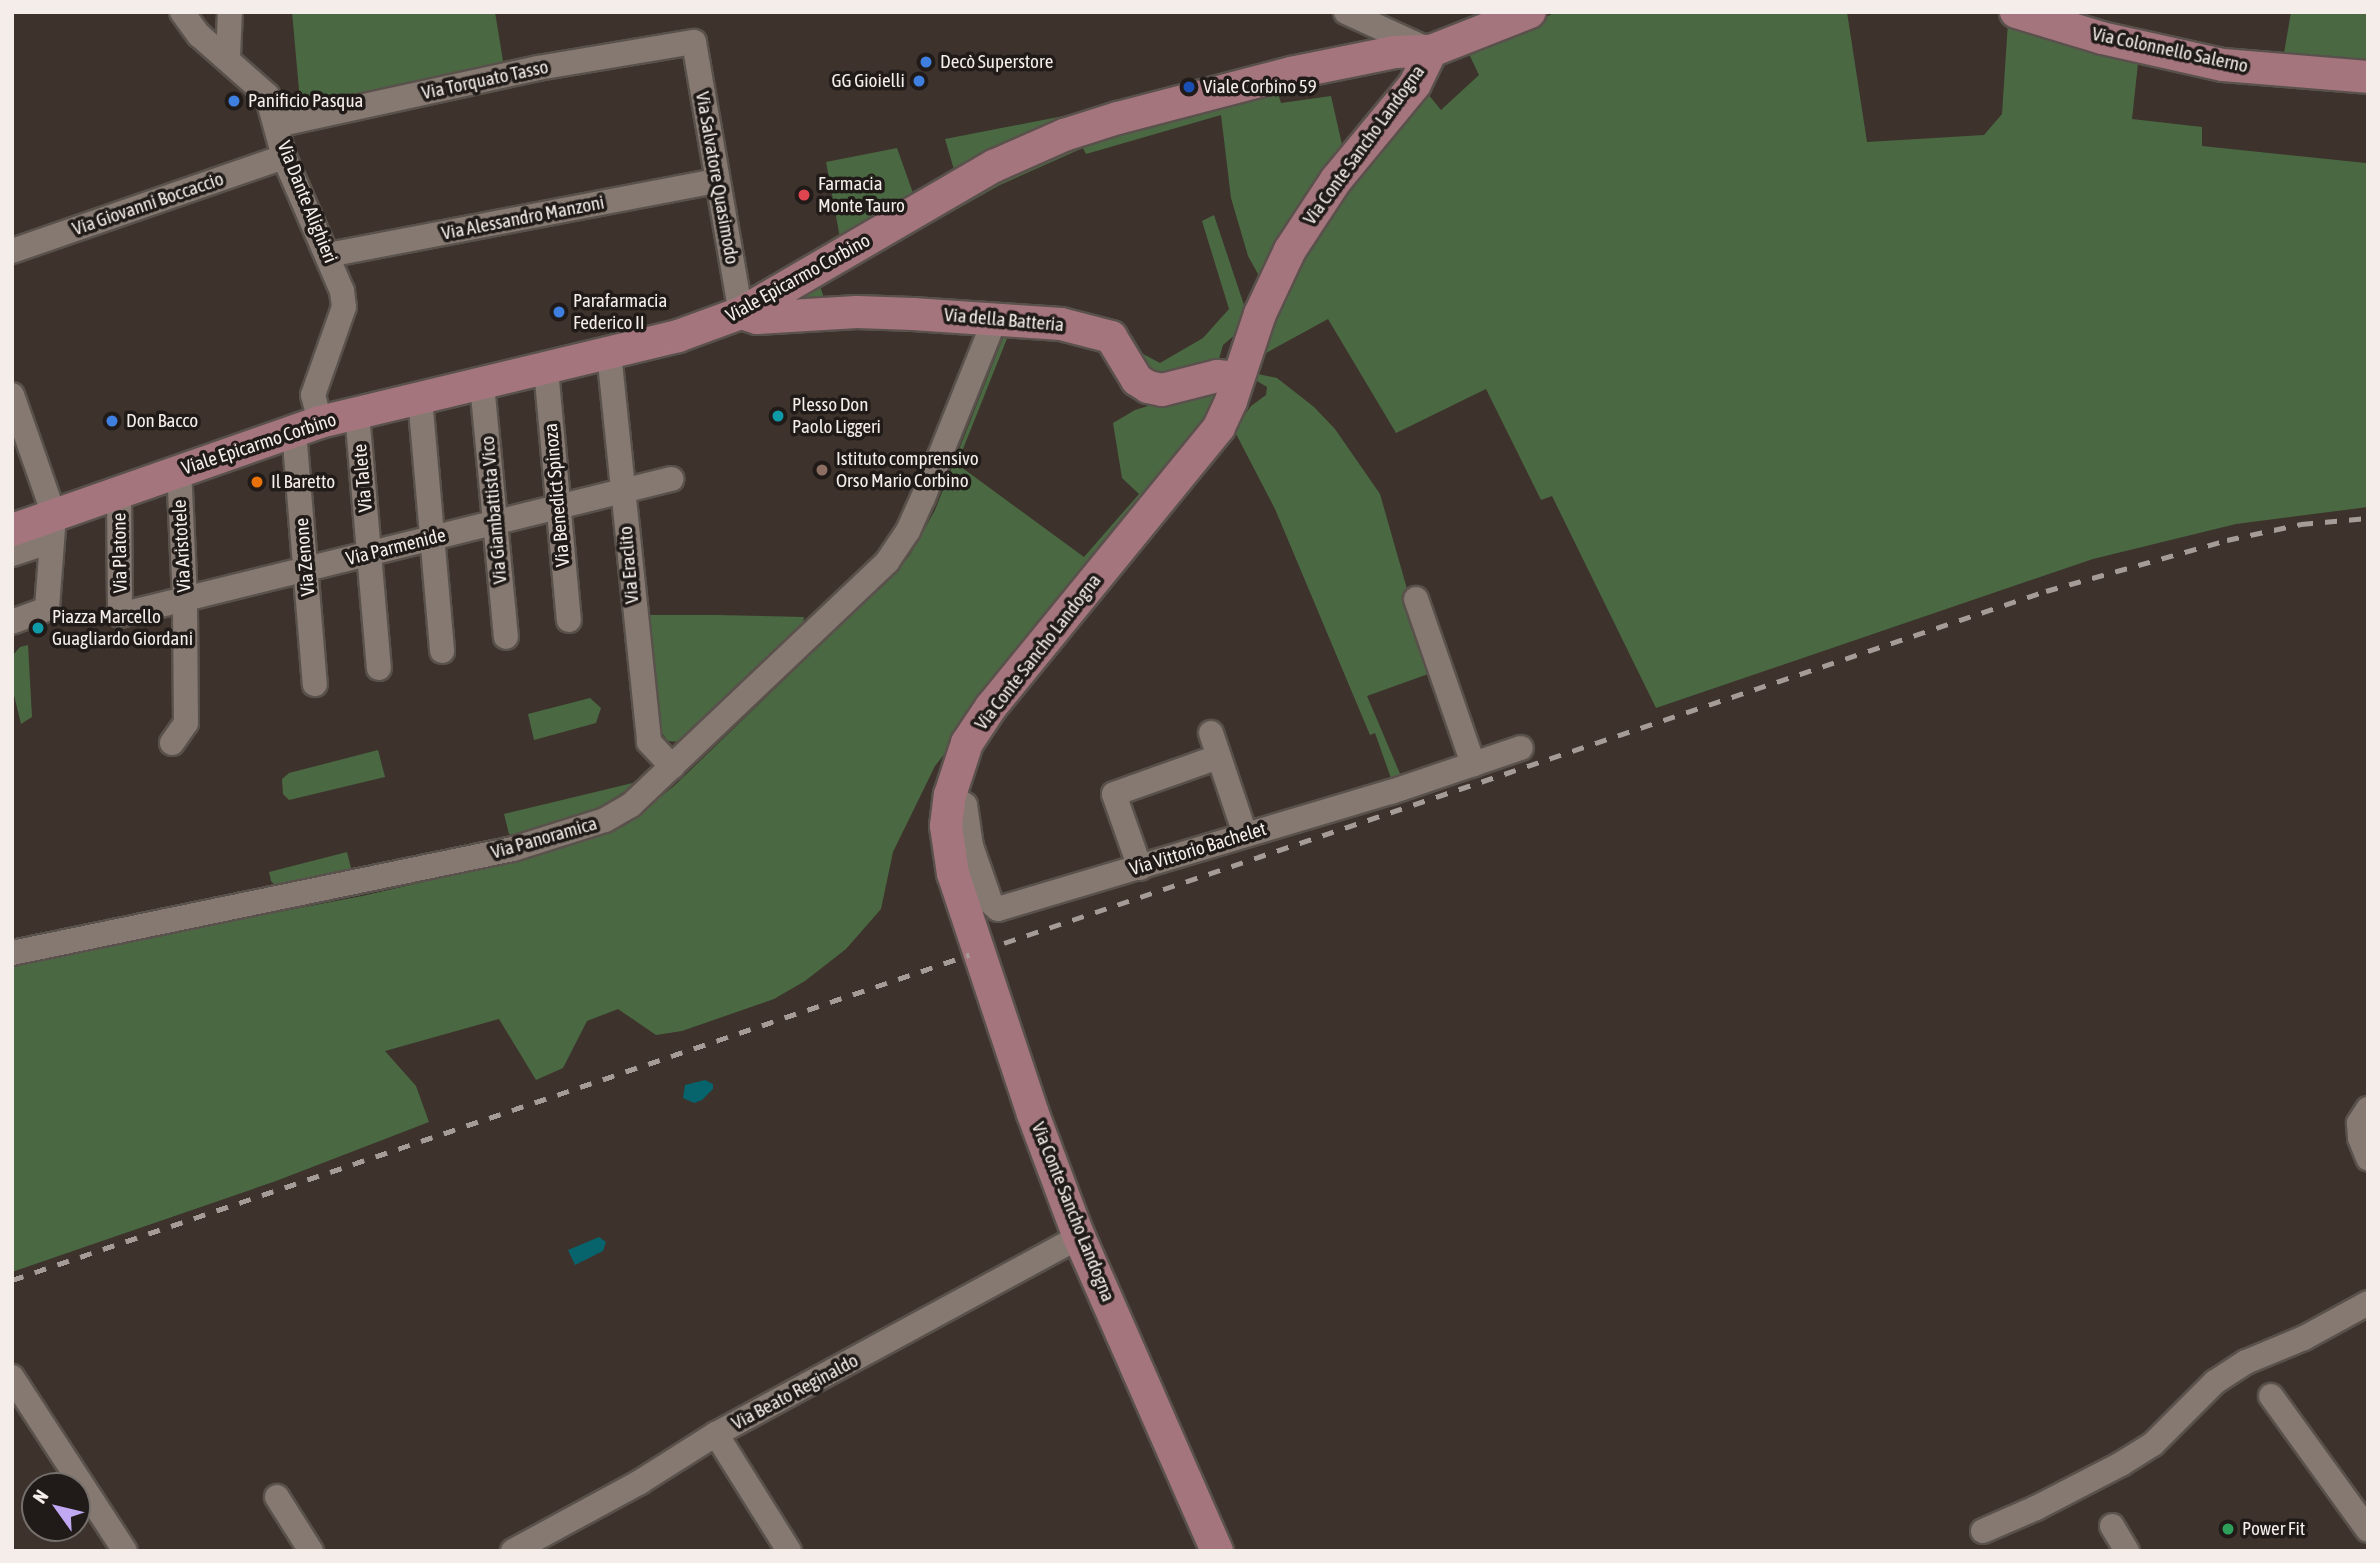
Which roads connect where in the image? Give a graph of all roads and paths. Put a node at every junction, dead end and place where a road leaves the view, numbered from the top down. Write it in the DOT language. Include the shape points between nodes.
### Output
graph roads {
  1 [pos="182,12"];
  2 [pos="230,12"];
  3 [pos="1346,12"];
  4 [pos="1530,12"];
  5 [pos="2016,12"];
  6 [pos="694,42"];
  7 [pos="1394,43"];
  8 [pos="1431,51"];
  9 [pos="228,58"];
  10 [pos="2368,77"];
  11 [pos="277,125"];
  12 [pos="284,157"];
  13 [pos="717,181"];
  14 [pos="12,251"];
  15 [pos="328,255"];
  16 [pos="741,313"];
  17 [pos="952,315"];
  18 [pos="995,319"];
  19 [pos="609,353"];
  20 [pos="981,361"];
  21 [pos="546,369"];
  22 [pos="1238,378"];
  23 [pos="482,384"];
  24 [pos="12,395"];
  25 [pos="420,398"];
  26 [pos="357,413"];
  27 [pos="307,426"];
  28 [pos="178,470"];
  29 [pos="671,479"];
  30 [pos="622,491"];
  31 [pos="119,492"];
  32 [pos="558,507"];
  33 [pos="495,522"];
  34 [pos="52,528"];
  35 [pos="12,530"];
  36 [pos="432,537"];
  37 [pos="369,553"];
  38 [pos="12,554"];
  39 [pos="306,569"];
  40 [pos="1416,599"];
  41 [pos="185,600"];
  42 [pos="120,615"];
  43 [pos="569,620"];
  44 [pos="12,622"];
  45 [pos="506,637"];
  46 [pos="442,652"];
  47 [pos="379,668"];
  48 [pos="315,684"];
  49 [pos="1211,733"];
  50 [pos="172,743"];
  51 [pos="1521,748"];
  52 [pos="1218,757"];
  53 [pos="1473,764"];
  54 [pos="672,767"];
  55 [pos="950,795"];
  56 [pos="1245,834"];
  57 [pos="1140,868"];
  58 [pos="12,953"];
  59 [pos="2368,1109"];
  60 [pos="2368,1158"];
  61 [pos="1079,1237"];
  62 [pos="2368,1303"];
  63 [pos="12,1377"];
  64 [pos="2271,1396"];
  65 [pos="716,1434"];
  66 [pos="277,1497"];
  67 [pos="2112,1526"];
  68 [pos="2368,1530"];
  69 [pos="1983,1531"];
  70 [pos="125,1551"];
  71 [pos="311,1551"];
  72 [pos="513,1551"];
  73 [pos="789,1551"];
  74 [pos="1217,1551"];
  75 [pos="2127,1551"];
  1 -- 9 [label="street, Via Dante Alighieri" via="199,35"];
  2 -- 9 [label="street"];
  3 -- 7 [label="street"];
  4 -- 8 [label="main road, Viale Epicarmo Corbino"];
  5 -- 10 [label="main road, Via Colonnello Salerno" via="2102,38 2223,65"];
  6 -- 11 [label="street, Via Torquato Tasso" via="538,68"];
  6 -- 13 [label="street, Via Salvatore Quasimodo"];
  7 -- 8 [label="main road, Viale Epicarmo Corbino"];
  7 -- 16 [label="main road, Viale Epicarmo Corbino" via="1064,135 994,166"];
  8 -- 22 [label="main road, Via Conte Sancho Landogna" via="1415,84 1336,180 1290,250 1260,314"];
  9 -- 11 [label="street, Via Dante Alighieri" via="267,95"];
  11 -- 12 [label="street, Via Dante Alighieri"];
  12 -- 14 [label="street, Via Giovanni Boccaccio"];
  12 -- 15 [label="street, Via Dante Alighieri"];
  13 -- 15 [label="street, Via Alessandro Manzoni"];
  13 -- 16 [label="street, Via Salvatore Quasimodo"];
  15 -- 27 [label="street, Via Dante Alighieri" via="344,307"];
  16 -- 17 [label="main road, Via della Batteria" via="757,318 857,312"];
  16 -- 19 [label="main road, Viale Epicarmo Corbino"];
  17 -- 18 [label="main road, Via della Batteria"];
  17 -- 20 [label="street" via="974,334"];
  18 -- 20 [label="street, Via Panoramica"];
  18 -- 22 [label="main road, Via della Batteria" via="1061,324 1111,337 1137,380 1148,387 1162,390 1217,376"];
  19 -- 21 [label="main road, Viale Epicarmo Corbino"];
  19 -- 30 [label="street, Via Eraclito"];
  20 -- 54 [label="street, Via Panoramica" via="908,531 887,562"];
  21 -- 23 [label="main road, Viale Epicarmo Corbino"];
  21 -- 32 [label="street, Via Benedict Spinoza"];
  22 -- 55 [label="main road, Via Conte Sancho Landogna" via="1219,427 990,707 967,743"];
  23 -- 25 [label="main road, Viale Epicarmo Corbino"];
  23 -- 33 [label="street, Via Giambattista Vico"];
  24 -- 34 [label="street"];
  25 -- 26 [label="main road, Viale Epicarmo Corbino"];
  25 -- 36 [label="street"];
  26 -- 27 [label="main road, Viale Epicarmo Corbino"];
  26 -- 37 [label="street, Via Talete"];
  27 -- 28 [label="main road, Viale Epicarmo Corbino"];
  27 -- 39 [label="street, Via Zenone"];
  28 -- 31 [label="main road, Viale Epicarmo Corbino"];
  28 -- 41 [label="street, Via Aristotele"];
  29 -- 30 [label="street, Via Parmenide"];
  30 -- 32 [label="street, Via Parmenide"];
  30 -- 54 [label="street, Via Eraclito" via="649,742"];
  31 -- 34 [label="main road, Viale Epicarmo Corbino"];
  31 -- 42 [label="street, Via Platone"];
  32 -- 33 [label="street, Via Parmenide"];
  32 -- 43 [label="street, Via Benedict Spinoza"];
  33 -- 36 [label="street, Via Parmenide"];
  33 -- 45 [label="street, Via Giambattista Vico"];
  34 -- 35 [label="main road, Viale Epicarmo Corbino"];
  34 -- 38 [label="street"];
  34 -- 44 [label="street" via="47,609"];
  36 -- 37 [label="street, Via Parmenide"];
  36 -- 46 [label="street"];
  37 -- 39 [label="street, Via Parmenide"];
  37 -- 47 [label="street, Via Talete"];
  39 -- 41 [label="street, Via Parmenide"];
  39 -- 48 [label="street, Via Zenone"];
  40 -- 53 [label="street"];
  41 -- 42 [label="street, Via Parmenide"];
  41 -- 50 [label="street, Via Aristotele" via="186,723"];
  49 -- 52 [label="street"];
  51 -- 53 [label="street, Via Vittorio Bachelet"];
  52 -- 56 [label="street"];
  52 -- 57 [label="street" via="1114,794"];
  53 -- 56 [label="street, Via Vittorio Bachelet"];
  54 -- 58 [label="street, Via Panoramica" via="631,805 605,820 513,849"];
  55 -- 57 [label="street, Via Vittorio Bachelet" via="965,805 971,846 991,903 998,909"];
  55 -- 61 [label="main road, Via Conte Sancho Landogna" via="946,826 953,874"];
  56 -- 57 [label="street, Via Vittorio Bachelet"];
  59 -- 60 [label="street" via="2360,1123 2360,1138"];
  61 -- 65 [label="street, Via Beato Reginaldo"];
  61 -- 74 [label="main road, Via Conte Sancho Landogna"];
  62 -- 69 [label="street" via="2226,1375 2153,1444 2121,1464"];
  63 -- 70 [label="street"];
  64 -- 68 [label="street"];
  65 -- 72 [label="street, Via Beato Reginaldo" via="640,1482"];
  65 -- 73 [label="street"];
  66 -- 71 [label="street"];
  67 -- 75 [label="street"];
}
